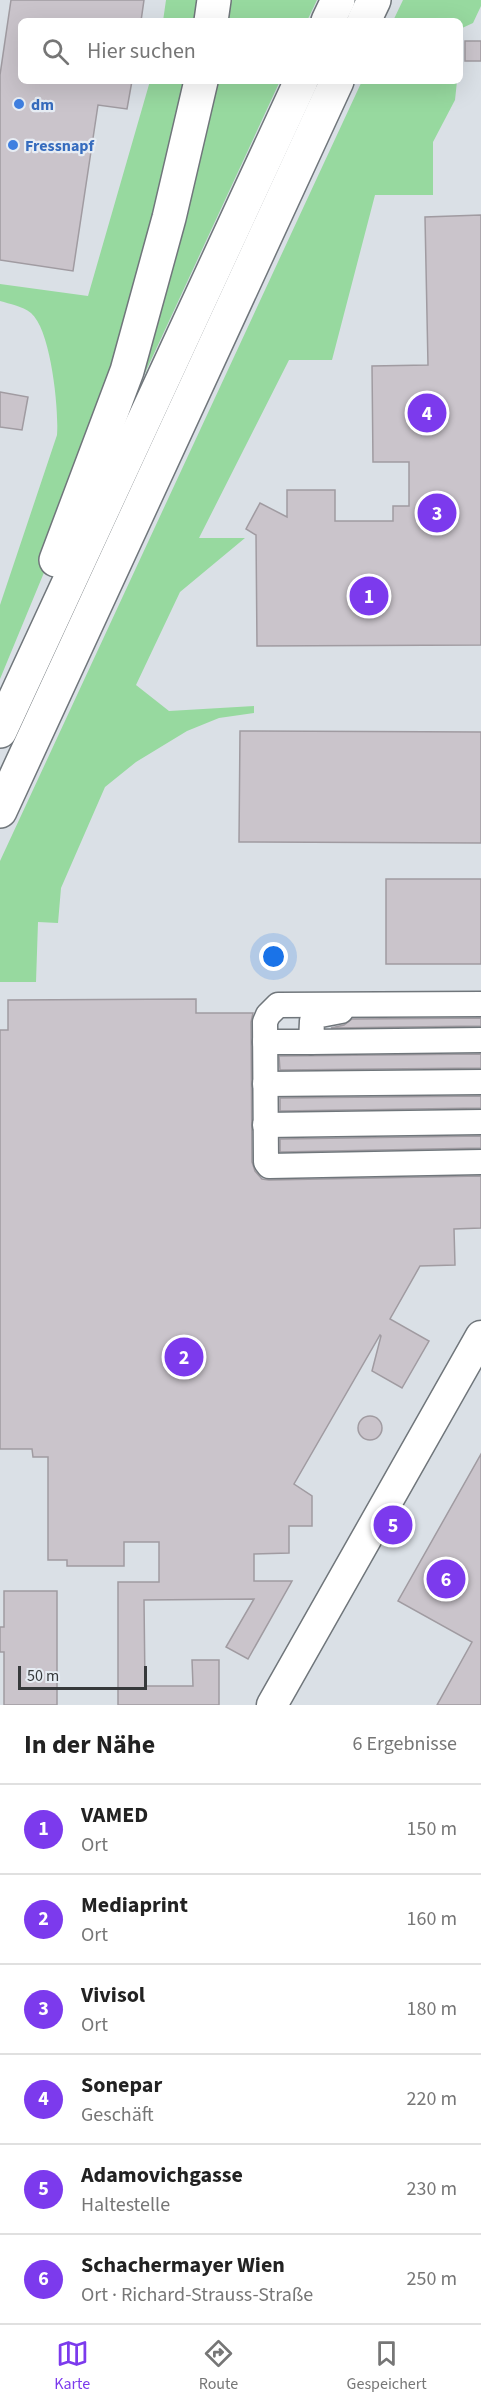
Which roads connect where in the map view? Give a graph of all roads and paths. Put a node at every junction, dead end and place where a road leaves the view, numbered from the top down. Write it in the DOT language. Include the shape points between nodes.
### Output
graph roads {
  1 [pos="214,0"];
  2 [pos="338,0"];
  3 [pos="374,0"];
  4 [pos="211,18"];
  5 [pos="329,18"];
  6 [pos="365,18"];
  7 [pos="200,84"];
  8 [pos="299,84"];
  9 [pos="336,84"];
  10 [pos="0,701"];
  11 [pos="0,731"];
  12 [pos="0,811"];
  13 [pos="481,1004"];
  14 [pos="481,1011"];
  15 [pos="481,1040"];
  16 [pos="265,1042"];
  17 [pos="311,1042"];
  18 [pos="481,1082"];
  19 [pos="265,1084"];
  20 [pos="481,1122"];
  21 [pos="266,1125"];
  22 [pos="481,1162"];
  23 [pos="481,1336"];
  24 [pos="272,1705"];
  1 -- 4 [label="highway"];
  2 -- 5 [label="highway"];
  3 -- 6 [label="highway"];
  7 -- 10 [label="highway" via="127,371"];
  8 -- 11 [label="highway"];
  9 -- 12 [label="highway"];
  13 -- 16 [label="lane" via="278,1005 265,1022"];
  14 -- 17 [label="lane" via="323,1013 312,1021"];
  15 -- 17 [label="lane"];
  16 -- 17 [label="lane"];
  16 -- 19 [label="lane"];
  18 -- 19 [label="lane"];
  19 -- 21 [label="lane"];
  20 -- 21 [label="lane"];
  21 -- 22 [label="lane" via="268,1166"];
  23 -- 24 [label="main road"];
}
